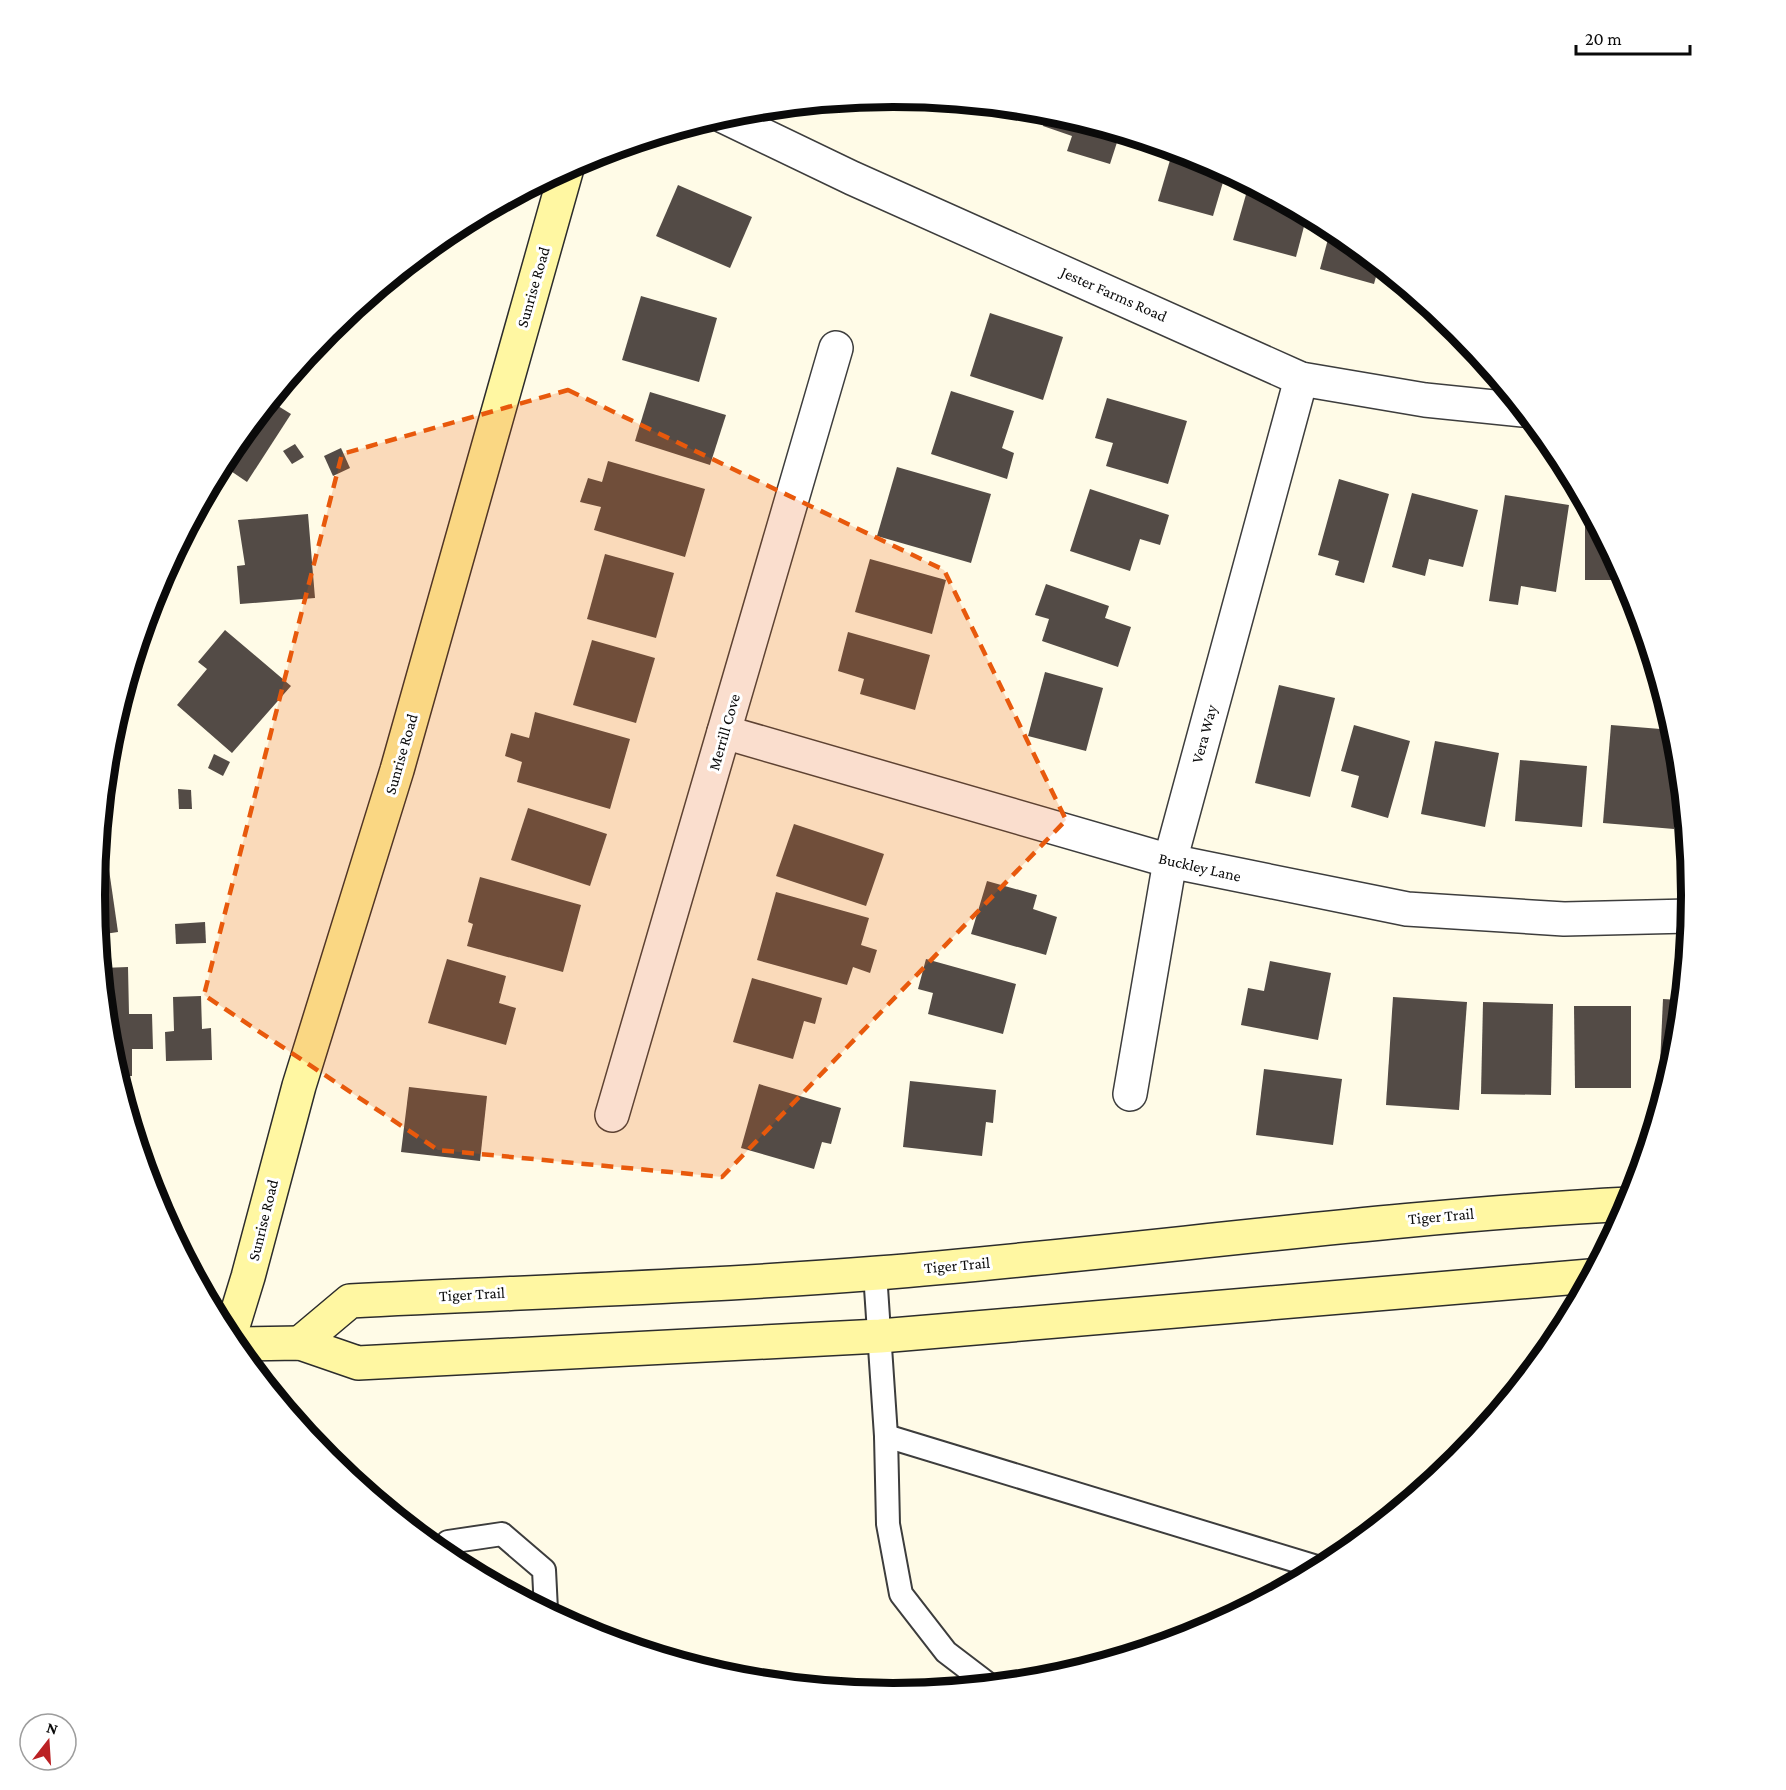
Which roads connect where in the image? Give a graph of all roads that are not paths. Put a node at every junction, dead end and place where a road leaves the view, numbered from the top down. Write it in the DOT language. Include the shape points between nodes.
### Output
graph roads {
  1 [pos="737,123"];
  2 [pos="564,179"];
  3 [pos="836,348"];
  4 [pos="1301,379"];
  5 [pos="1513,409"];
  6 [pos="724,732"];
  7 [pos="1170,861"];
  8 [pos="1680,916"];
  9 [pos="1130,1094"];
  10 [pos="612,1115"];
  11 [pos="1618,1205"];
  12 [pos="875,1273"];
  13 [pos="1582,1277"];
  14 [pos="233,1325"];
  15 [pos="880,1336"];
  16 [pos="246,1344"];
  17 [pos="300,1344"];
  18 [pos="886,1436"];
  19 [pos="447,1544"];
  20 [pos="1308,1564"];
  21 [pos="546,1603"];
  22 [pos="980,1678"];
  1 -- 4 [label="street, Jester Farms Road"];
  2 -- 14 [label="street, Sunrise Road" via="397,770 299,1086"];
  3 -- 6 [label="street, Merrill Cove"];
  4 -- 5 [label="street, Jester Farms Road" via="1425,400"];
  4 -- 7 [label="street, Vera Way"];
  6 -- 7 [label="street, Buckley Lane"];
  6 -- 10 [label="street, Merrill Cove"];
  7 -- 8 [label="street, Buckley Lane" via="1407,909 1564,920"];
  7 -- 9 [label="street, Vera Way"];
  11 -- 12 [label="street, Tiger Trail" via="1493,1211"];
  12 -- 15 [label="lane"];
  12 -- 17 [label="street, Tiger Trail" via="350,1301"];
  13 -- 15 [label="street"];
  15 -- 17 [label="street" via="358,1363"];
  15 -- 18 [label="lane"];
  16 -- 17 [label="street"];
  18 -- 20 [label="lane"];
  18 -- 22 [label="lane" via="888,1524 901,1594 946,1652"];
  19 -- 21 [label="lane" via="502,1534 544,1570"];
}
